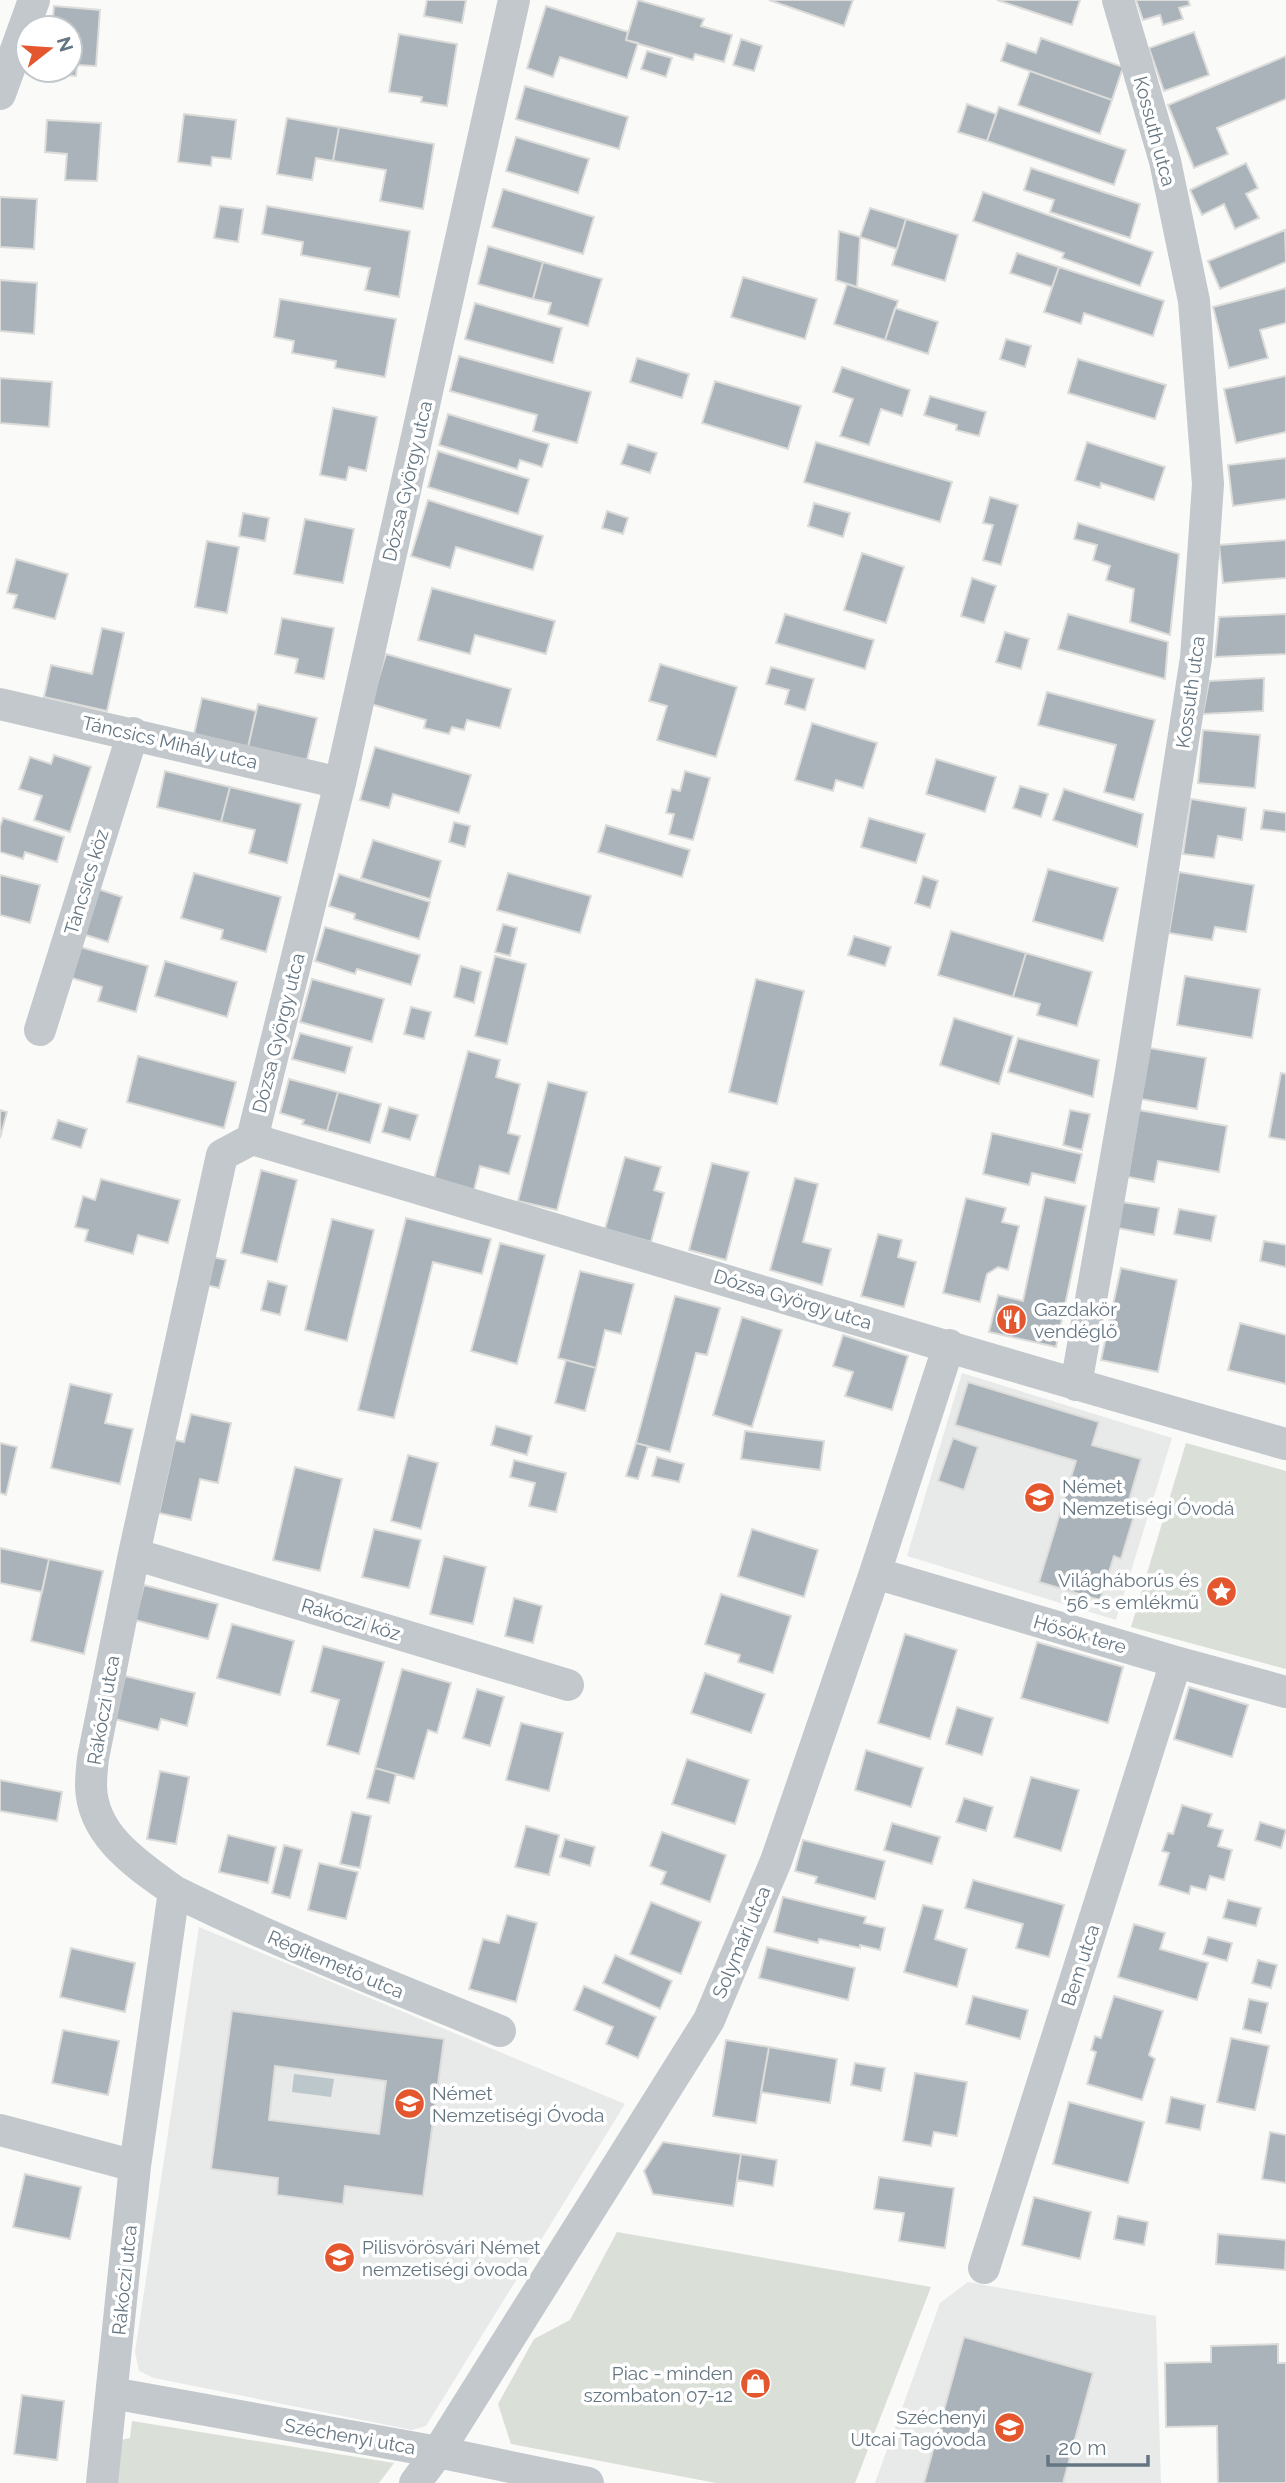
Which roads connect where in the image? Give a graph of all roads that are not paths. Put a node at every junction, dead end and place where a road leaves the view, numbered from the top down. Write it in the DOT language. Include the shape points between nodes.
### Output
graph roads {
  1 [pos="34,0"];
  2 [pos="514,0"];
  3 [pos="1118,0"];
  4 [pos="0,94"];
  5 [pos="0,704"];
  6 [pos="132,733"];
  7 [pos="340,783"];
  8 [pos="40,1030"];
  9 [pos="252,1139"];
  10 [pos="949,1345"];
  11 [pos="1076,1385"];
  12 [pos="1286,1444"];
  13 [pos="134,1554"];
  14 [pos="875,1573"];
  15 [pos="1176,1662"];
  16 [pos="568,1685"];
  17 [pos="1286,1692"];
  18 [pos="174,1891"];
  19 [pos="500,2031"];
  20 [pos="0,2130"];
  21 [pos="135,2166"];
  22 [pos="984,2268"];
  23 [pos="112,2393"];
  24 [pos="439,2452"];
  25 [pos="102,2483"];
  26 [pos="415,2483"];
  27 [pos="587,2483"];
  1 -- 4 [label="street"];
  2 -- 7 [label="street, Dózsa György utca"];
  3 -- 11 [label="street, Kossuth utca" via="1165,160 1194,301 1208,484 1196,658"];
  5 -- 6 [label="street, Táncsics Mihály utca"];
  6 -- 7 [label="street, Táncsics Mihály utca"];
  6 -- 8 [label="street, Táncsics köz"];
  7 -- 9 [label="street, Dózsa György utca"];
  9 -- 10 [label="street, Dózsa György utca"];
  9 -- 13 [label="street, Rákóczi utca" via="222,1155"];
  10 -- 11 [label="street, Dózsa György utca"];
  10 -- 14 [label="street, Solymári utca"];
  11 -- 12 [label="street, Dózsa György utca"];
  13 -- 16 [label="street, Rákóczi köz"];
  13 -- 18 [label="street, Rákóczi utca" via="102,1707 91,1788 99,1820 126,1857"];
  14 -- 15 [label="street, Hősök tere"];
  14 -- 24 [label="street, Solymári utca" via="776,1861 709,2020"];
  15 -- 17 [label="street, Hősök tere"];
  15 -- 22 [label="street, Bem utca"];
  18 -- 19 [label="street, Régitemető utca" via="223,1916"];
  18 -- 21 [label="street, Rákóczi utca"];
  20 -- 21 [label="street"];
  21 -- 23 [label="street, Rákóczi utca"];
  23 -- 24 [label="street, Széchenyi utca"];
  23 -- 25 [label="street, Rákóczi utca"];
  24 -- 26 [label="street, Solymári utca"];
  24 -- 27 [label="street, Széchenyi utca"];
}
